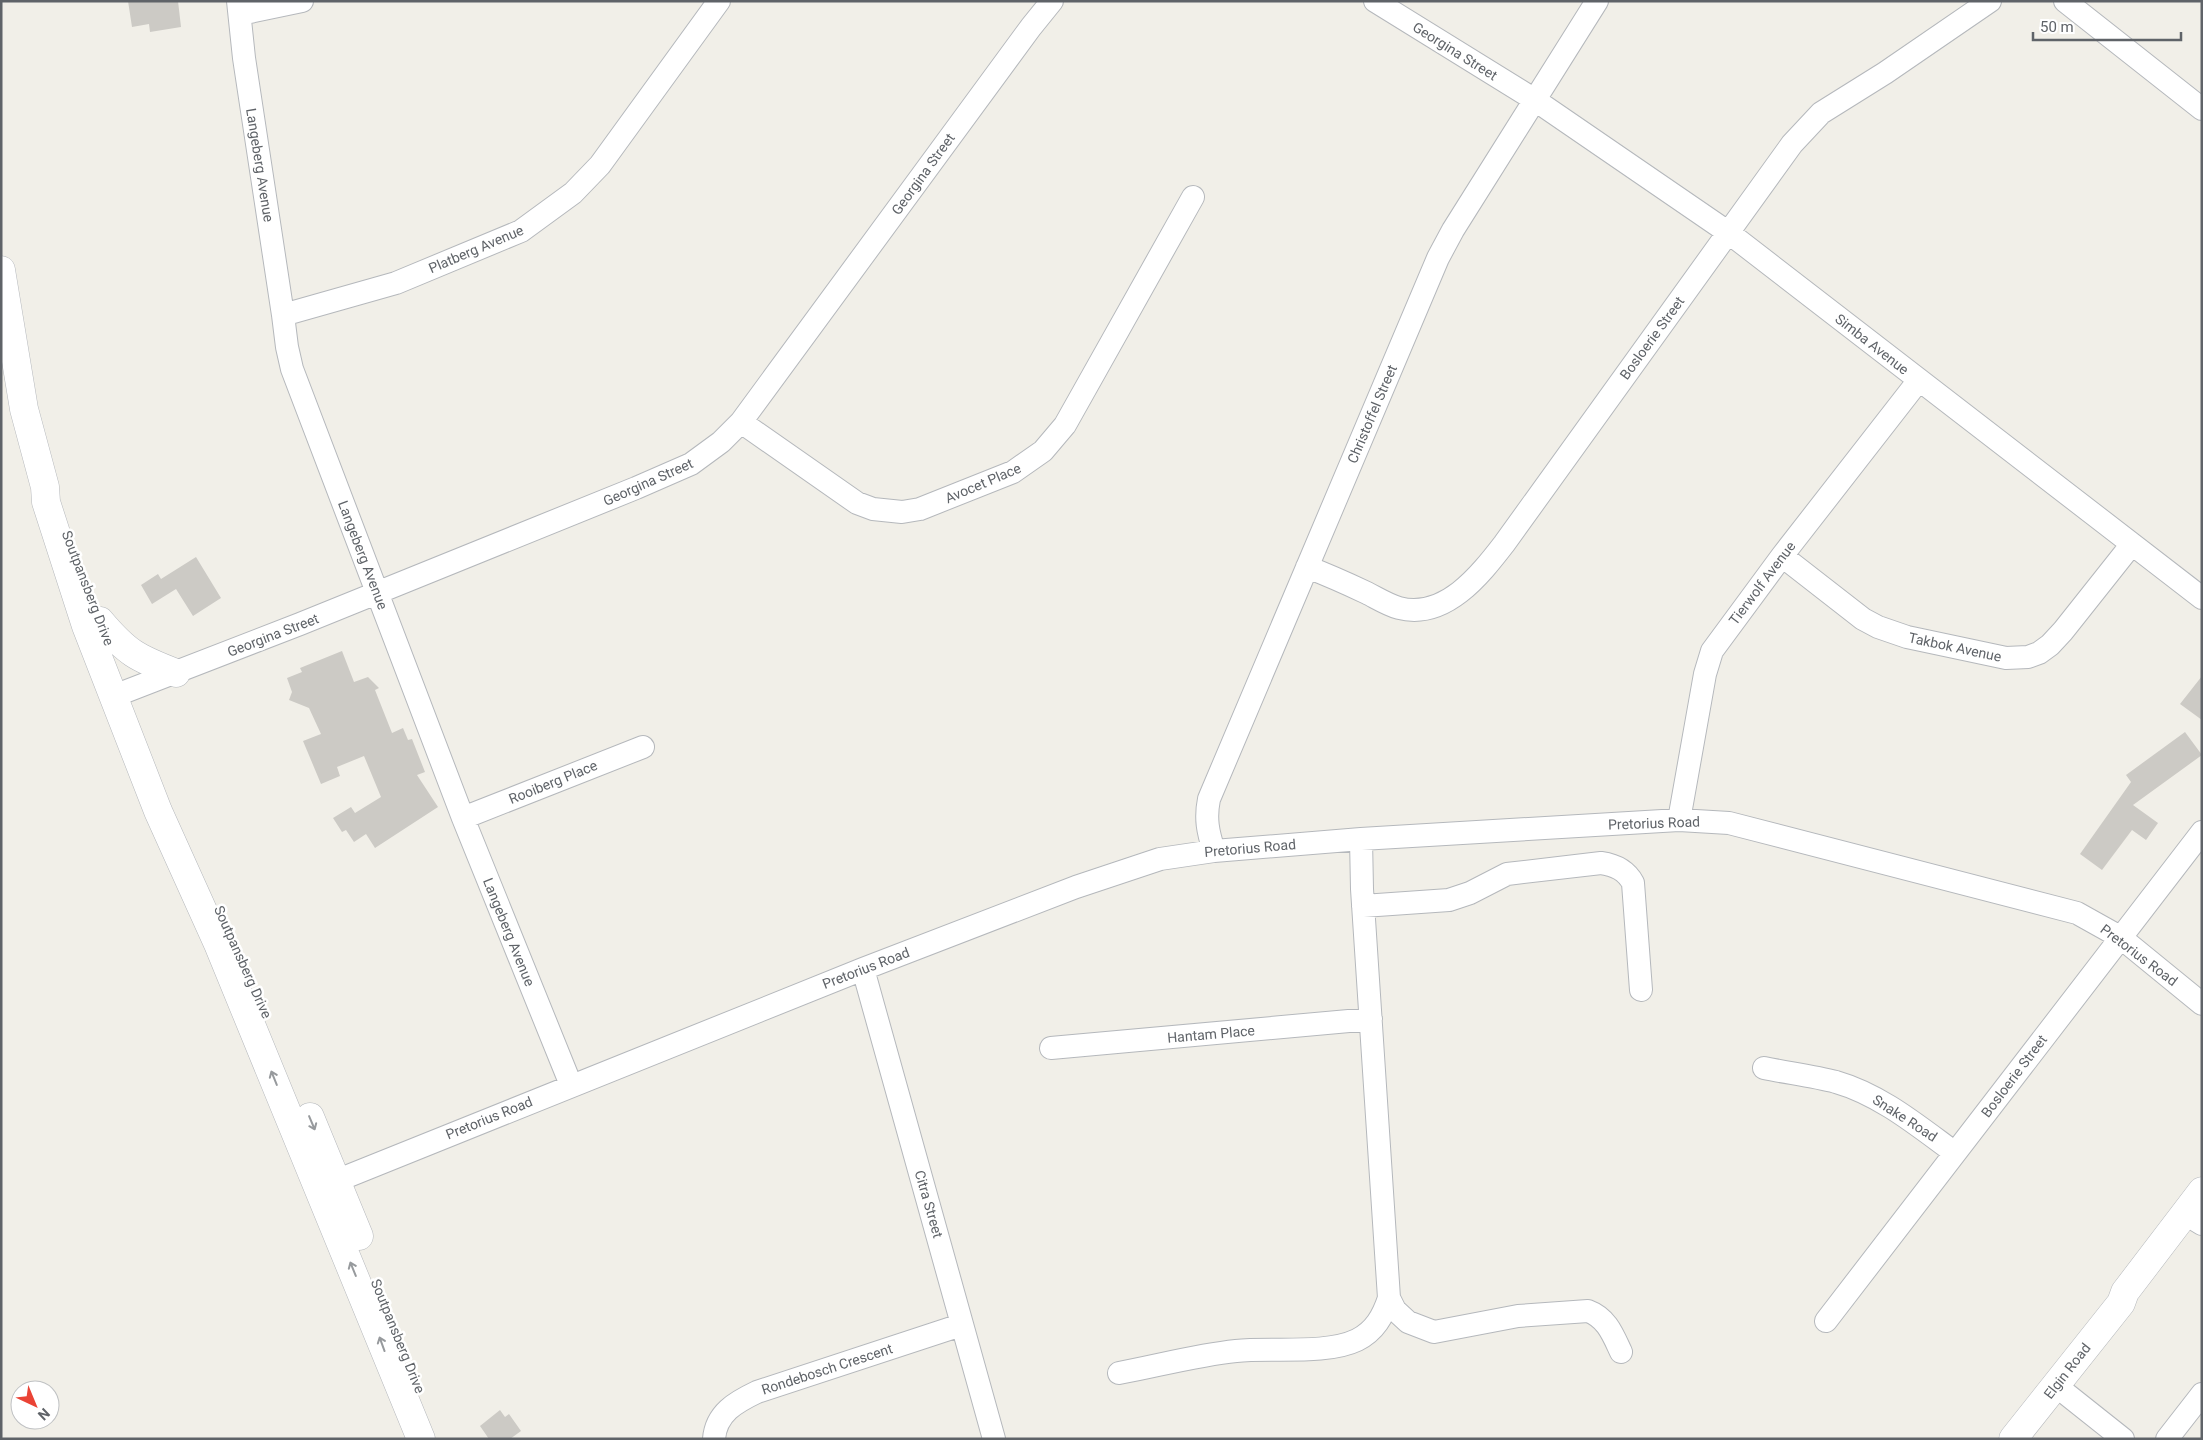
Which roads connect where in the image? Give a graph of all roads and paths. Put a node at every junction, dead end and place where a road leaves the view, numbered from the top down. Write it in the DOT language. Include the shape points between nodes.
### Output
graph roads {
  1 [pos="302,1"];
  2 [pos="719,1"];
  3 [pos="1052,1"];
  4 [pos="1375,1"];
  5 [pos="1597,1"];
  6 [pos="1990,1"];
  7 [pos="2065,1"];
  8 [pos="239,8"];
  9 [pos="1535,100"];
  10 [pos="2202,109"];
  11 [pos="1193,197"];
  12 [pos="1728,233"];
  13 [pos="1,270"];
  14 [pos="284,315"];
  15 [pos="1919,380"];
  16 [pos="742,422"];
  17 [pos="45,487"];
  18 [pos="2132,544"];
  19 [pos="1782,556"];
  20 [pos="1307,567"];
  21 [pos="377,593"];
  22 [pos="2202,598"];
  23 [pos="100,621"];
  24 [pos="176,673"];
  25 [pos="120,694"];
  26 [pos="643,747"];
  27 [pos="463,818"];
  28 [pos="1679,820"];
  29 [pos="2202,832"];
  30 [pos="1361,839"];
  31 [pos="1214,850"];
  32 [pos="1364,906"];
  33 [pos="2120,937"];
  34 [pos="863,969"];
  35 [pos="1641,990"];
  36 [pos="2202,1004"];
  37 [pos="1371,1019"];
  38 [pos="1051,1048"];
  39 [pos="1764,1068"];
  40 [pos="571,1085"];
  41 [pos="1955,1153"];
  42 [pos="328,1184"];
  43 [pos="2202,1191"];
  44 [pos="2196,1217"];
  45 [pos="1389,1298"];
  46 [pos="1826,1321"];
  47 [pos="962,1325"];
  48 [pos="1621,1352"];
  49 [pos="1119,1373"];
  50 [pos="2055,1385"];
  51 [pos="2202,1394"];
  52 [pos="415,1402"];
  53 [pos="421,1439"];
  54 [pos="439,1439"];
  55 [pos="714,1439"];
  56 [pos="994,1439"];
  57 [pos="2013,1439"];
  58 [pos="2123,1439"];
  59 [pos="2167,1439"];
  1 -- 8 [label="street"];
  2 -- 14 [label="street, Platberg Avenue" via="600,165 573,193 538,220 521,232 396,283"];
  3 -- 16 [label="street, Georgina Street"];
  4 -- 9 [label="street, Georgina Street"];
  5 -- 9 [label="street, Christoffel Street"];
  6 -- 12 [label="street, Bosloerie Street" via="1821,113 1792,144"];
  7 -- 10 [label="street"];
  8 -- 14 [label="street, Langeberg Avenue"];
  9 -- 12 [label="street, Simba Avenue"];
  9 -- 20 [label="street, Christoffel Street" via="1438,258"];
  11 -- 16 [label="street, Avocet Place" via="1065,425 1043,450 1013,472 920,509 888,512 844,496"];
  12 -- 15 [label="street, Simba Avenue"];
  12 -- 20 [label="street, Bosloerie Street" via="1504,544 1464,590 1443,602 1420,609 1399,608"];
  13 -- 17 [label="street, Soutpansberg Drive" via="29,433"];
  14 -- 21 [label="street, Langeberg Avenue" via="286,347 292,369"];
  15 -- 18 [label="street, Simba Avenue"];
  15 -- 19 [label="street, Tierwolf Avenue"];
  16 -- 21 [label="street, Georgina Street" via="691,464"];
  17 -- 23 [label="street, Soutpansberg Drive" via="53,498"];
  17 -- 25 [label="street, Soutpansberg Drive" via="46,502 86,626"];
  18 -- 19 [label="street, Takbok Avenue" via="2050,645 2039,653 2017,659 1907,637 1878,627"];
  18 -- 22 [label="street, Simba Avenue"];
  19 -- 28 [label="street, Tierwolf Avenue" via="1720,638 1709,659"];
  20 -- 31 [label="street, Christoffel Street" via="1209,799 1207,829"];
  21 -- 24 [label="street, Georgina Street"];
  21 -- 27 [label="street, Langeberg Avenue"];
  23 -- 24 [label="street" via="134,655"];
  23 -- 25 [label="street, Soutpansberg Drive"];
  24 -- 25 [label="street, Georgina Street"];
  25 -- 42 [label="street, Soutpansberg Drive" via="158,811"];
  26 -- 27 [label="street, Rooiberg Place"];
  27 -- 40 [label="street, Langeberg Avenue"];
  28 -- 30 [label="street, Pretorius Road"];
  28 -- 33 [label="street, Pretorius Road" via="1729,823 2057,906 2094,921"];
  29 -- 33 [label="street, Bosloerie Street"];
  30 -- 31 [label="street, Pretorius Road"];
  30 -- 32 [label="street"];
  31 -- 34 [label="street, Pretorius Road" via="1139,864"];
  32 -- 35 [label="street" via="1456,899 1500,876 1516,872 1611,864 1625,872 1633,883"];
  32 -- 37 [label="street"];
  33 -- 36 [label="street, Pretorius Road"];
  33 -- 41 [label="street, Bosloerie Street"];
  34 -- 40 [label="street, Pretorius Road"];
  34 -- 47 [label="street, Citra Street"];
  37 -- 38 [label="street, Hantam Place"];
  37 -- 45 [label="street"];
  39 -- 41 [label="street, Snake Road" via="1836,1082 1860,1091 1903,1114"];
  40 -- 42 [label="street, Pretorius Road"];
  41 -- 46 [label="street, Bosloerie Street"];
  42 -- 52 [label="street, Soutpansberg Drive" via="371,1314 402,1370"];
  43 -- 44 [label="street, Elgin Road"];
  44 -- 50 [label="street, Elgin Road" via="2126,1292 2122,1303"];
  45 -- 48 [label="street" via="1395,1310 1408,1322 1434,1332 1518,1316 1588,1311 1606,1323"];
  45 -- 49 [label="street" via="1384,1313 1372,1329 1343,1344 1234,1351"];
  47 -- 55 [label="street, Rondebosch Crescent" via="757,1392 740,1400 722,1415"];
  47 -- 56 [label="street, Citra Street"];
  50 -- 57 [label="street, Elgin Road"];
  50 -- 58 [label="street"];
  51 -- 59 [label="street"];
  52 -- 53 [label="street, Soutpansberg Drive"];
  52 -- 54 [label="street, Soutpansberg Drive"];
}
